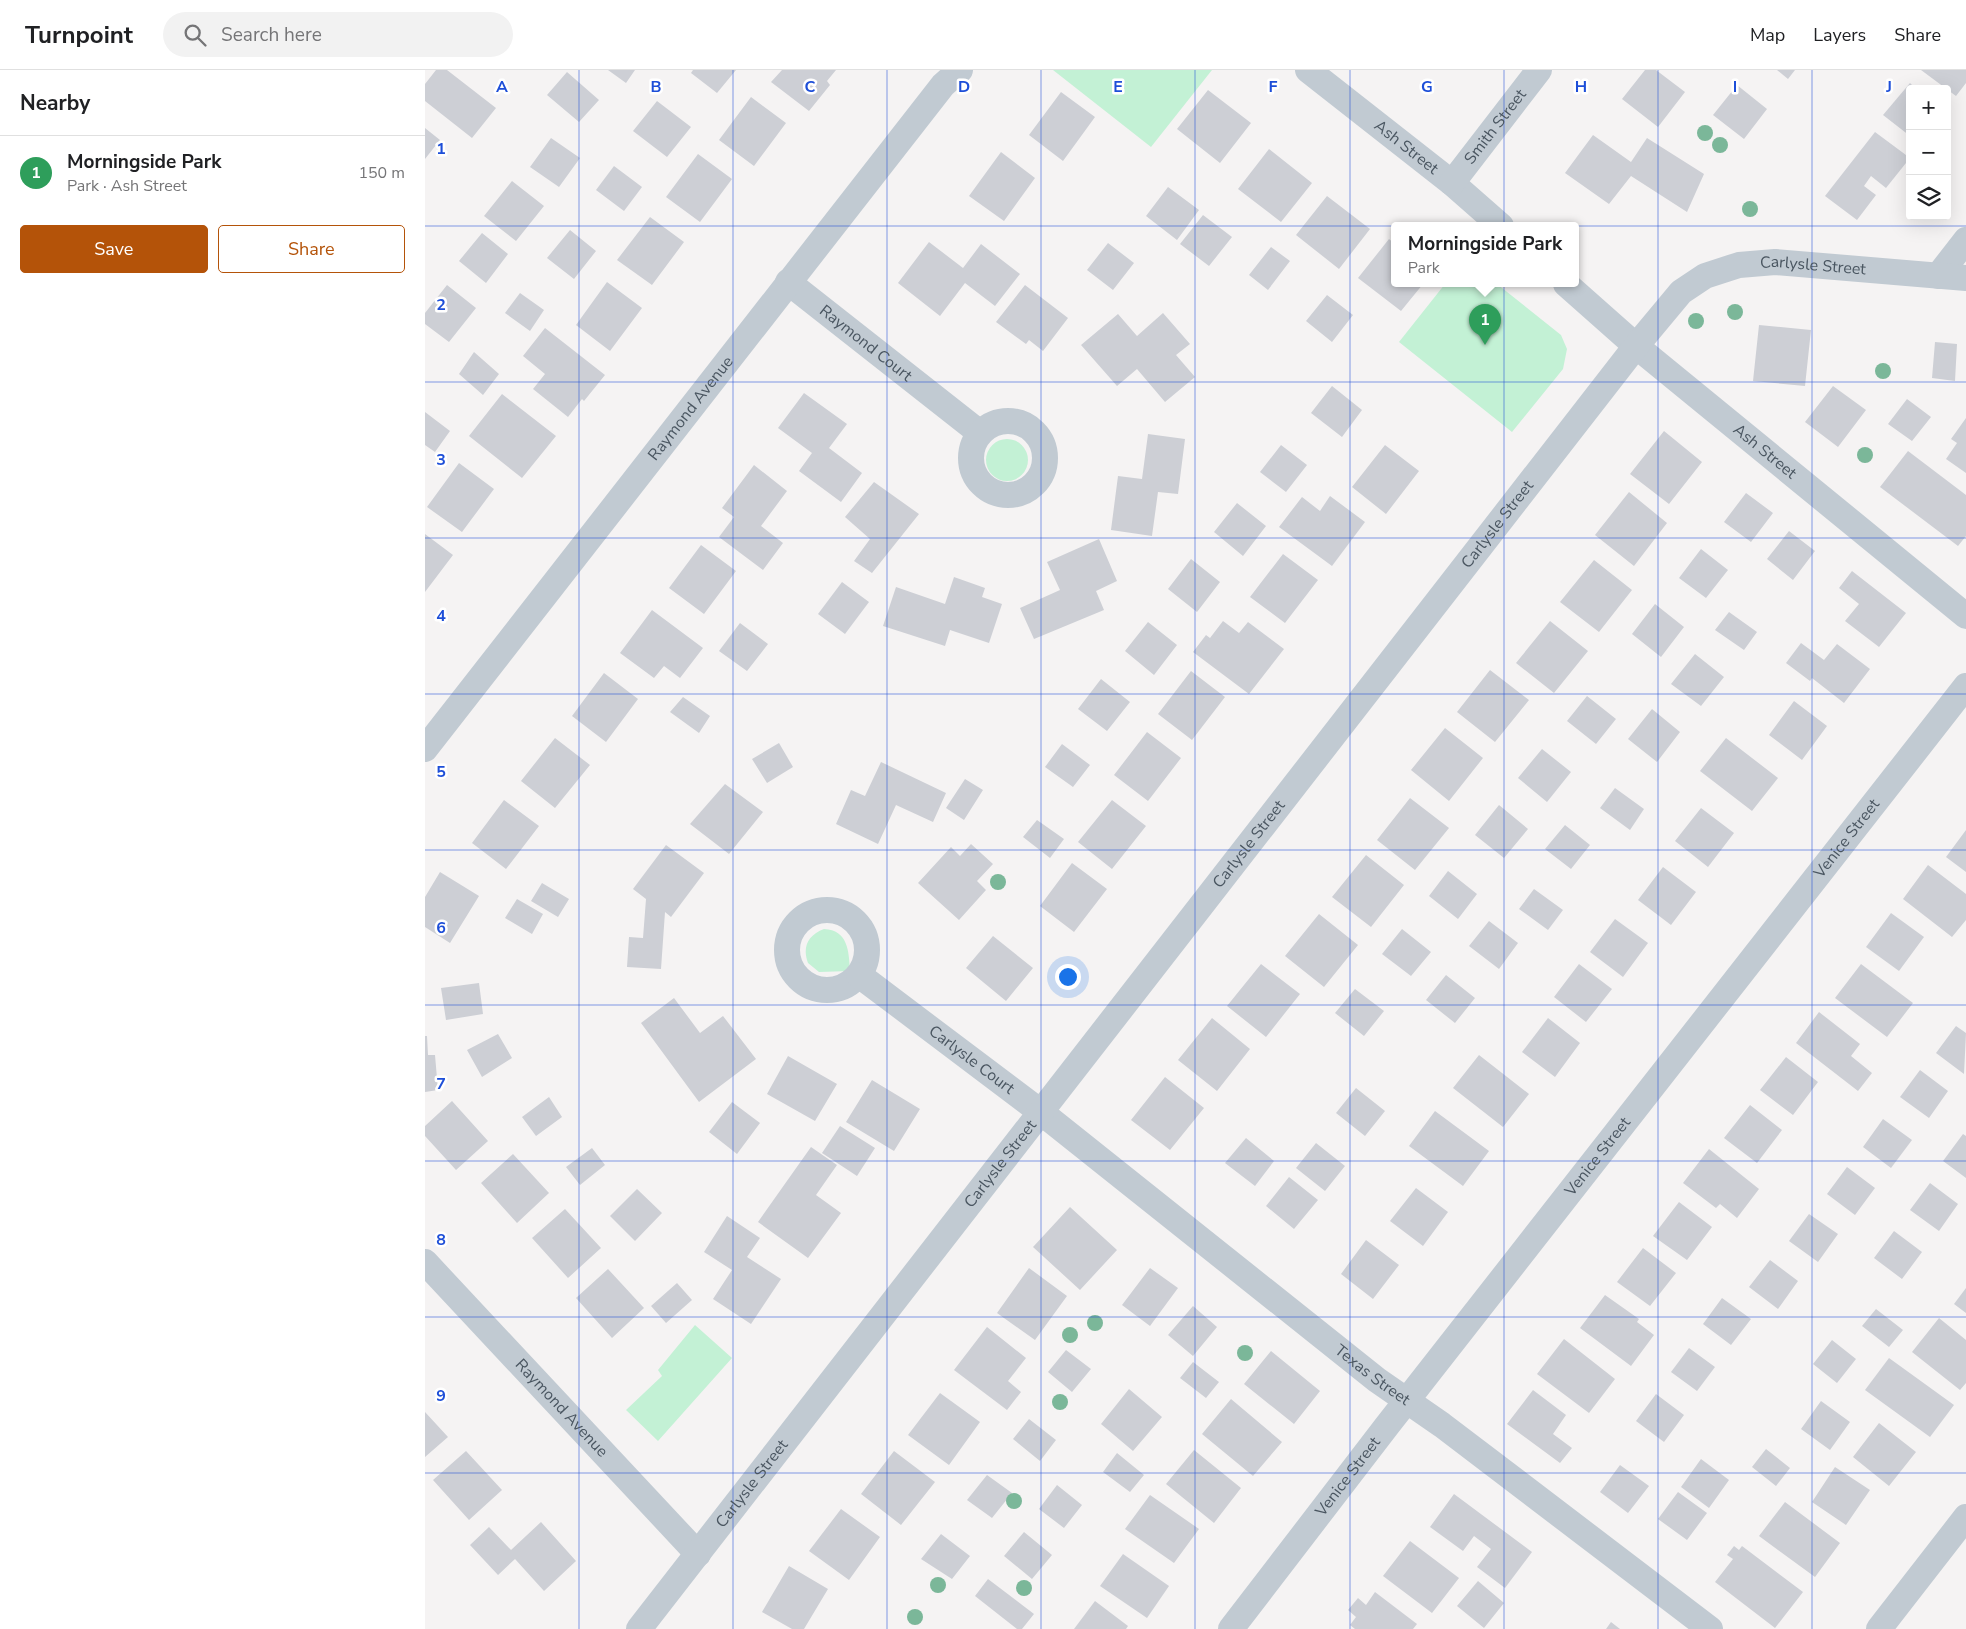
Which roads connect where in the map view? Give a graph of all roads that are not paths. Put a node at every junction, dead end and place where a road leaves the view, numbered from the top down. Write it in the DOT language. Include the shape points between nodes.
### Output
graph roads {
  1 [pos="960,70"];
  2 [pos="1308,70"];
  3 [pos="1539,70"];
  4 [pos="1452,183"];
  5 [pos="1496,222"];
  6 [pos="1966,240"];
  7 [pos="1938,276"];
  8 [pos="1966,278"];
  9 [pos="788,282"];
  10 [pos="1569,287"];
  11 [pos="1636,346"];
  12 [pos="980,434"];
  13 [pos="1966,616"];
  14 [pos="1966,686"];
  15 [pos="425,749"];
  16 [pos="859,975"];
  17 [pos="1042,1113"];
  18 [pos="425,1262"];
  19 [pos="1407,1402"];
  20 [pos="1966,1516"];
  21 [pos="698,1554"];
  22 [pos="639,1629"];
  23 [pos="1231,1629"];
  24 [pos="1710,1629"];
  25 [pos="1879,1629"];
  1 -- 9 [label="street, Raymond Avenue" via="943,85"];
  2 -- 4 [label="street, Ash Street"];
  3 -- 4 [label="street, Smith Street"];
  4 -- 5 [label="street, Ash Street"];
  6 -- 7 [label="street"];
  7 -- 8 [label="street, Carlysle Street"];
  7 -- 11 [label="street, Carlysle Street" via="1775,262 1739,265 1705,276 1681,292"];
  9 -- 12 [label="street, Raymond Court"];
  9 -- 15 [label="street, Raymond Avenue"];
  10 -- 11 [label="street, Ash Street"];
  11 -- 13 [label="street, Ash Street"];
  11 -- 17 [label="street, Carlysle Street"];
  14 -- 19 [label="street, Venice Street"];
  16 -- 17 [label="street, Carlysle Court"];
  17 -- 19 [label="street, Texas Street"];
  17 -- 21 [label="street, Carlysle Street"];
  18 -- 21 [label="street, Raymond Avenue"];
  19 -- 23 [label="street, Venice Street"];
  19 -- 24 [label="street, Texas Street" via="1442,1425"];
  20 -- 25 [label="street"];
  21 -- 22 [label="street, Carlysle Street"];
}
